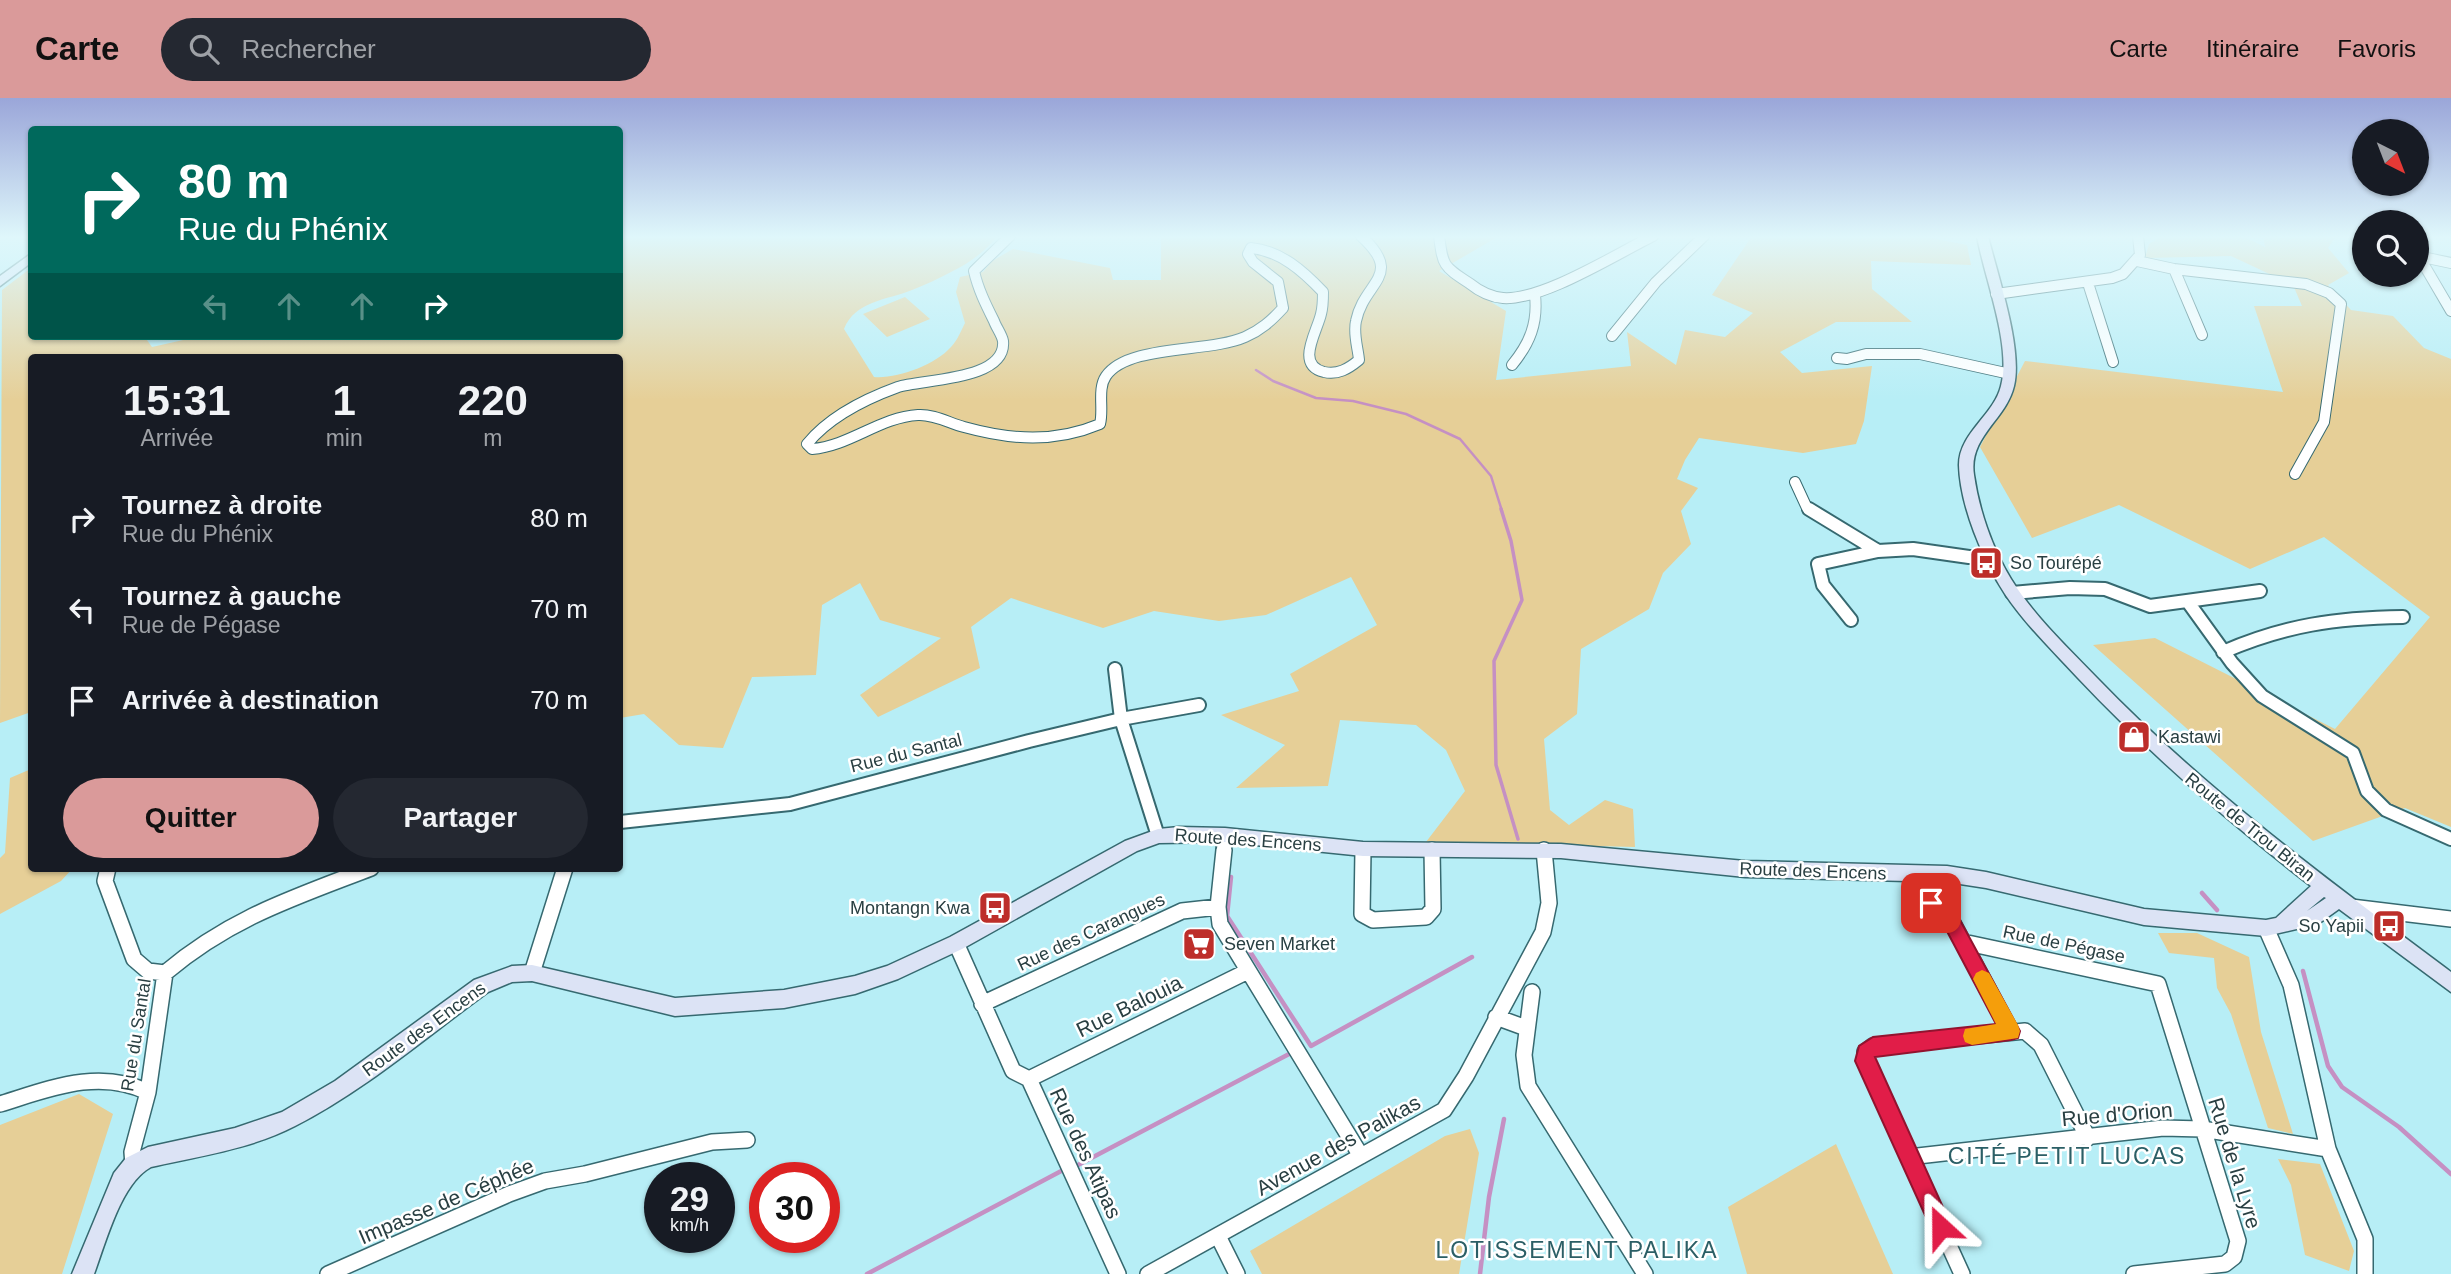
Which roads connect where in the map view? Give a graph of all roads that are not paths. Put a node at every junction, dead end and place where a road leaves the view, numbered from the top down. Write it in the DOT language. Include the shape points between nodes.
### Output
graph roads {
  1 [pos="980,291"];
  2 [pos="1280,291"];
  3 [pos="1321,291"];
  4 [pos="1375,291"];
  5 [pos="1480,291"];
  6 [pos="1543,291"];
  7 [pos="1649,291"];
  8 [pos="1995,291"];
  9 [pos="2022,291"];
  10 [pos="2090,291"];
  11 [pos="2183,291"];
  12 [pos="2323,291"];
  13 [pos="2439,291"];
  14 [pos="1996,294"];
  15 [pos="1535,295"];
  16 [pos="1504,298"];
  17 [pos="2451,311"];
  18 [pos="2202,335"];
  19 [pos="1612,336"];
  20 [pos="1836,358"];
  21 [pos="2113,362"];
  22 [pos="1512,365"];
  23 [pos="2010,374"];
  24 [pos="2295,474"];
  25 [pos="1794,482"];
  26 [pos="1878,551"];
  27 [pos="1992,557"];
  28 [pos="2260,591"];
  29 [pos="2012,593"];
  30 [pos="2188,603"];
  31 [pos="2403,617"];
  32 [pos="1851,620"];
  33 [pos="2223,652"];
  34 [pos="1115,669"];
  35 [pos="1199,705"];
  36 [pos="1121,719"];
  37 [pos="623,822"];
  38 [pos="1225,835"];
  39 [pos="1158,836"];
  40 [pos="2451,839"];
  41 [pos="1363,849"];
  42 [pos="1432,850"];
  43 [pos="1544,850"];
  44 [pos="107,872"];
  45 [pos="361,872"];
  46 [pos="564,872"];
  47 [pos="2338,898"];
  48 [pos="1918,905"];
  49 [pos="1219,907"];
  50 [pos="2451,919"];
  51 [pos="2273,927"];
  52 [pos="1963,942"];
  53 [pos="956,943"];
  54 [pos="1248,971"];
  55 [pos="165,973"];
  56 [pos="532,973"];
  57 [pos="2451,983"];
  58 [pos="2158,984"];
  59 [pos="1532,992"];
  60 [pos="1268,1002"];
  61 [pos="982,1004"];
  62 [pos="1496,1017"];
  63 [pos="1526,1028"];
  64 [pos="2011,1031"];
  65 [pos="1029,1079"];
  66 [pos="148,1092"];
  67 [pos="0,1104"];
  68 [pos="2202,1129"];
  69 [pos="2088,1138"];
  70 [pos="747,1139"];
  71 [pos="2328,1149"];
  72 [pos="1361,1156"];
  73 [pos="1909,1157"];
  74 [pos="133,1165"];
  75 [pos="1218,1236"];
  76 [pos="83,1274"];
  77 [pos="328,1274"];
  78 [pos="1118,1274"];
  79 [pos="1148,1274"];
  80 [pos="1237,1274"];
  81 [pos="1644,1274"];
  82 [pos="1962,1274"];
  83 [pos="2134,1274"];
  84 [pos="2365,1274"];
  1 -- 2 [label="street" via="1003,341 998,359 974,373 909,384 873,398 820,428 807,444 812,449 845,443 916,415 1028,440 1082,433 1100,425 1105,377 1115,367 1147,356 1251,338 1277,319 1283,308"];
  3 -- 4 [label="street" via="1320,317 1308,352 1318,372 1335,374 1359,360 1356,323"];
  5 -- 16 [label="street"];
  6 -- 15 [label="street"];
  7 -- 19 [label="street"];
  8 -- 14 [label="street"];
  9 -- 14 [label="street"];
  10 -- 21 [label="street"];
  11 -- 18 [label="street"];
  12 -- 24 [label="street" via="2341,304 2324,422"];
  13 -- 17 [label="street"];
  14 -- 23 [label="street"];
  15 -- 16 [label="street"];
  15 -- 22 [label="street" via="1533,338"];
  20 -- 23 [label="street" via="1920,354"];
  23 -- 27 [label="street, Route de Trou Biran" via="2003,398 1972,442 1965,471"];
  25 -- 26 [label="street" via="1807,508"];
  26 -- 27 [label="street"];
  26 -- 32 [label="street" via="1818,564 1822,584"];
  27 -- 29 [label="street, Route de Trou Biran"];
  28 -- 30 [label="street"];
  29 -- 30 [label="street" via="2102,589 2143,606"];
  29 -- 47 [label="street, Route de Trou Biran" via="2116,710 2159,751"];
  30 -- 33 [label="street"];
  31 -- 33 [label="street" via="2344,617 2298,624"];
  33 -- 40 [label="street" via="2262,696 2353,753 2367,791 2378,804"];
  34 -- 36 [label="street"];
  35 -- 36 [label="street, Rue du Santal"];
  36 -- 37 [label="street, Rue du Santal" via="790,804"];
  36 -- 39 [label="street"];
  38 -- 39 [label="street, Route des Encens"];
  38 -- 41 [label="street, Route des Encens"];
  38 -- 49 [label="street"];
  39 -- 53 [label="street, Route des Encens" via="1131,846"];
  41 -- 42 [label="street, Route des Encens"];
  41 -- 42 [label="street" via="1362,914 1373,920 1426,917 1433,909"];
  42 -- 43 [label="street, Route des Encens"];
  43 -- 51 [label="street, Route des Encens" via="1745,869 1947,874 2144,917"];
  43 -- 62 [label="street, Avenue des Palikas" via="1549,882 1544,934"];
  44 -- 55 [label="street" via="105,881 134,959 148,971"];
  45 -- 55 [label="street, Rue du Santal" via="226,928"];
  46 -- 56 [label="street"];
  47 -- 50 [label="street"];
  47 -- 51 [label="street, Route des Encens" via="2312,918"];
  47 -- 57 [label="street, Route de Trou Biran"];
  48 -- 52 [label="street" via="1940,907"];
  49 -- 54 [label="street" via="1220,924"];
  49 -- 61 [label="street, Rue des Carangues" via="1182,911"];
  51 -- 71 [label="street" via="2291,985"];
  52 -- 58 [label="street, Rue de Pégase"];
  52 -- 64 [label="street"];
  53 -- 56 [label="street, Route des Encens" via="855,985 784,999 710,1005 675,1007"];
  53 -- 61 [label="street, Rue des Atipas"];
  54 -- 60 [label="street"];
  54 -- 65 [label="street, Rue Balouia"];
  55 -- 66 [label="street, Rue du Santal"];
  56 -- 74 [label="street, Route des Encens" via="512,974 481,986 342,1088 287,1120"];
  58 -- 68 [label="street, Rue de la Lyre"];
  59 -- 63 [label="street"];
  60 -- 72 [label="street"];
  61 -- 65 [label="street, Rue des Atipas" via="1013,1071"];
  62 -- 63 [label="street"];
  62 -- 72 [label="street, Avenue des Palikas" via="1457,1095 1444,1110"];
  63 -- 81 [label="street" via="1528,1086"];
  64 -- 69 [label="street" via="2025,1031 2041,1045"];
  64 -- 73 [label="street" via="1873,1046 1866,1052 1865,1061"];
  65 -- 78 [label="street, Rue des Atipas"];
  66 -- 67 [label="street" via="134,1083 100,1080"];
  66 -- 74 [label="street, Rue du Santal" via="132,1152"];
  68 -- 69 [label="street, Rue d'Orion" via="2163,1128"];
  68 -- 71 [label="street, Rue d'Orion"];
  68 -- 83 [label="street, Rue de la Lyre" via="2238,1241 2234,1257 2225,1264"];
  69 -- 73 [label="street, Rue d'Orion"];
  70 -- 77 [label="street, Impasse de Céphée" via="712,1142 545,1181"];
  71 -- 84 [label="street" via="2365,1239"];
  72 -- 75 [label="street, Avenue des Palikas"];
  73 -- 82 [label="street"];
  74 -- 76 [label="street" via="121,1180"];
  75 -- 79 [label="street, Avenue des Palikas"];
  75 -- 80 [label="street"];
}
